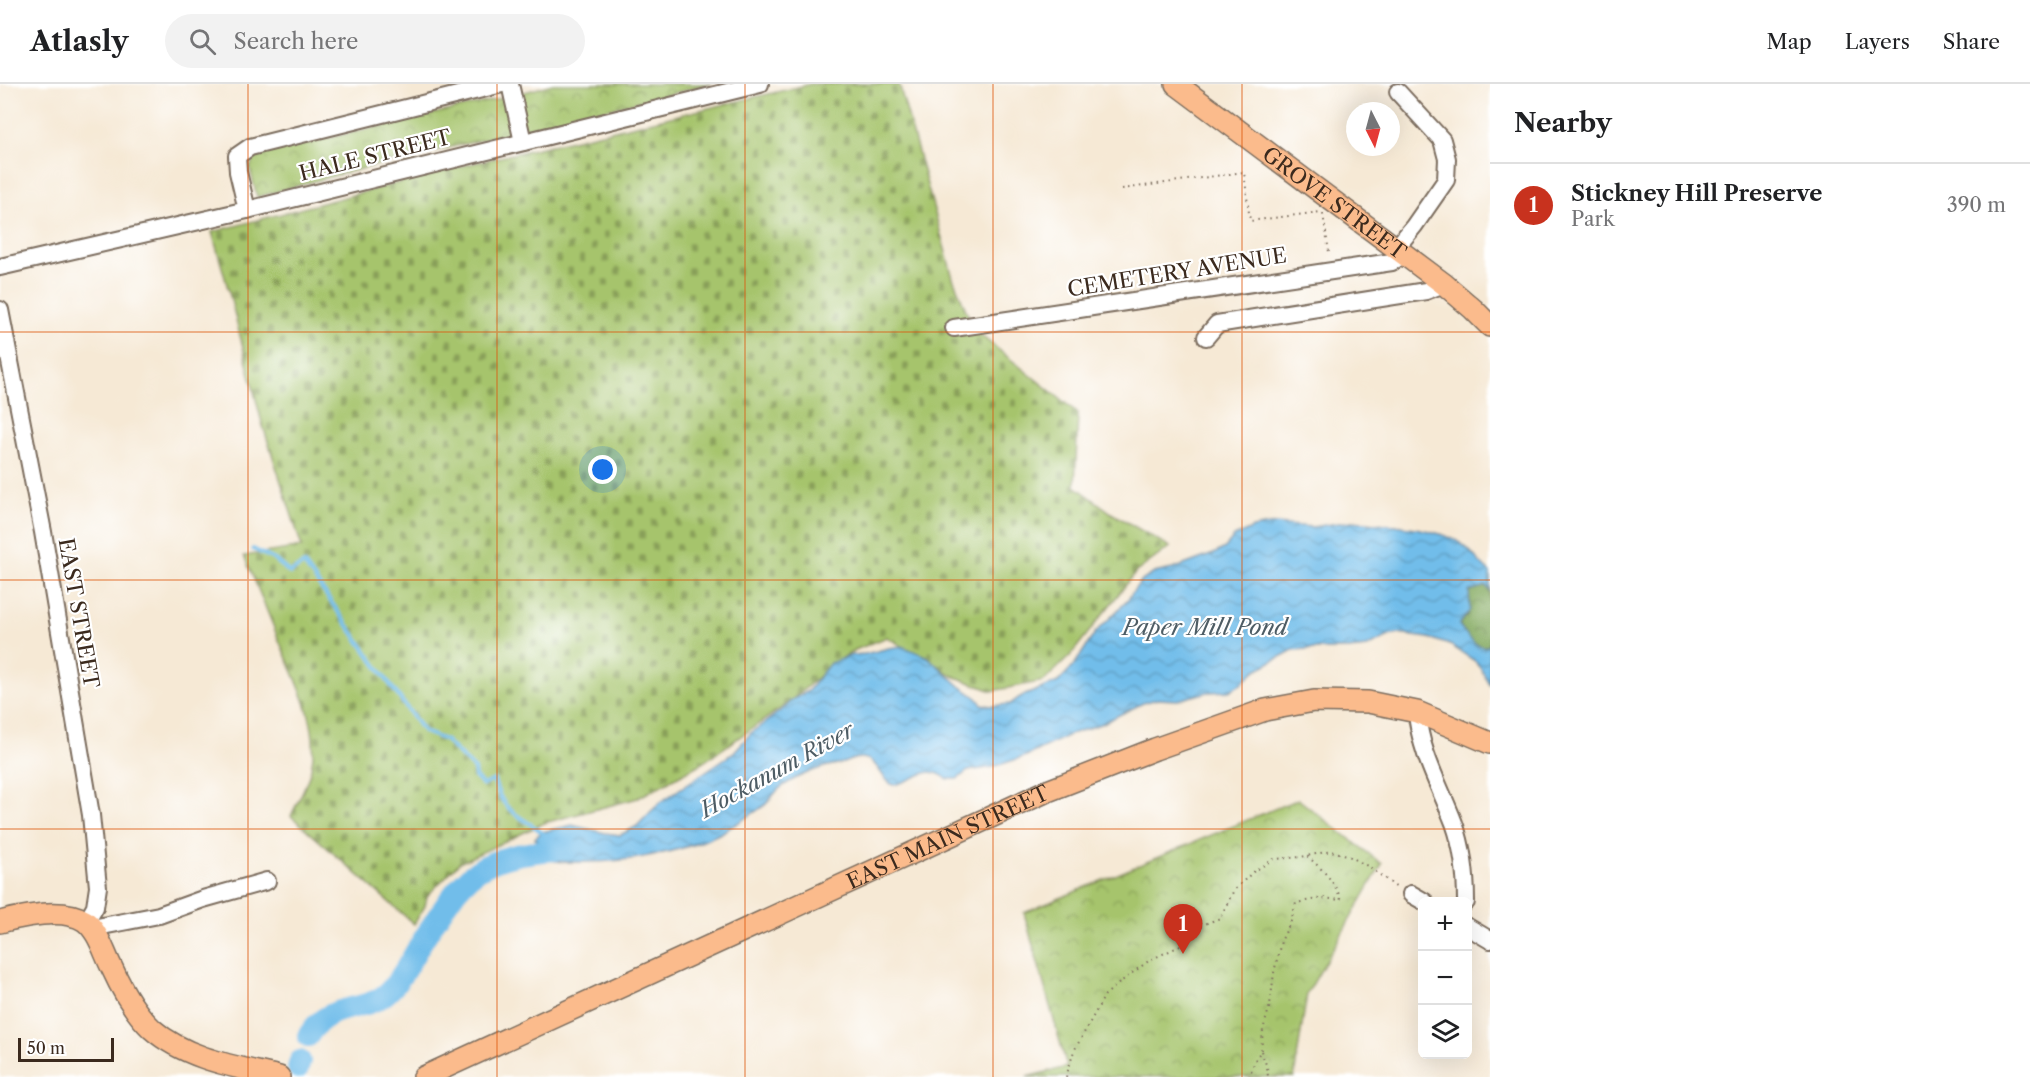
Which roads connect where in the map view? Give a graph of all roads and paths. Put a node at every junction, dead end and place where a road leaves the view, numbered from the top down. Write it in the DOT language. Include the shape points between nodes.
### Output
graph roads {
  1 [pos="502,84"];
  2 [pos="510,84"];
  3 [pos="760,84"];
  4 [pos="1176,84"];
  5 [pos="732,87"];
  6 [pos="1398,92"];
  7 [pos="522,142"];
  8 [pos="1122,189"];
  9 [pos="247,210"];
  10 [pos="1400,251"];
  11 [pos="1329,252"];
  12 [pos="0,267"];
  13 [pos="1444,284"];
  14 [pos="0,310"];
  15 [pos="1486,316"];
  16 [pos="954,328"];
  17 [pos="1206,337"];
  18 [pos="1417,712"];
  19 [pos="1490,743"];
  20 [pos="1306,855"];
  21 [pos="267,880"];
  22 [pos="1411,894"];
  23 [pos="1466,897"];
  24 [pos="0,922"];
  25 [pos="89,926"];
  26 [pos="1472,930"];
  27 [pos="1490,940"];
  28 [pos="1261,1051"];
  29 [pos="279,1077"];
  30 [pos="424,1077"];
  31 [pos="1066,1077"];
  32 [pos="1250,1077"];
  33 [pos="1268,1077"];
  1 -- 9 [label="street" via="250,147 237,156"];
  2 -- 7 [label="street"];
  3 -- 5 [label="street, HALE STREET"];
  4 -- 10 [label="main road, GROVE STREET"];
  5 -- 7 [label="street, HALE STREET"];
  6 -- 10 [label="street" via="1442,140 1447,159 1446,180"];
  7 -- 9 [label="street, HALE STREET"];
  8 -- 11 [label="path" via="1244,172 1250,221 1323,212"];
  9 -- 12 [label="street, HALE STREET"];
  10 -- 13 [label="main road, GROVE STREET"];
  10 -- 16 [label="street, CEMETERY AVENUE" via="1392,262"];
  13 -- 15 [label="main road, GROVE STREET"];
  13 -- 17 [label="street" via="1426,291 1217,324"];
  14 -- 25 [label="street, EAST STREET" via="91,815 98,887"];
  18 -- 19 [label="main road, EAST MAIN STREET"];
  18 -- 23 [label="street" via="1422,748 1461,847"];
  18 -- 30 [label="main road, EAST MAIN STREET" via="1356,700 1300,702 1155,749 1009,807"];
  20 -- 22 [label="path" via="1339,852"];
  20 -- 28 [label="path" via="1337,887 1341,900 1322,898 1296,903 1281,941"];
  20 -- 31 [label="path" via="1275,859 1253,872 1234,890 1220,918 1205,924 1182,945 1150,960 1105,995 1074,1051"];
  21 -- 25 [label="street" via="159,915"];
  24 -- 25 [label="main road" via="56,914"];
  25 -- 29 [label="main road" via="126,996 159,1034 208,1058"];
  26 -- 27 [label="street"];
  28 -- 32 [label="path"];
  28 -- 33 [label="path"];
}
